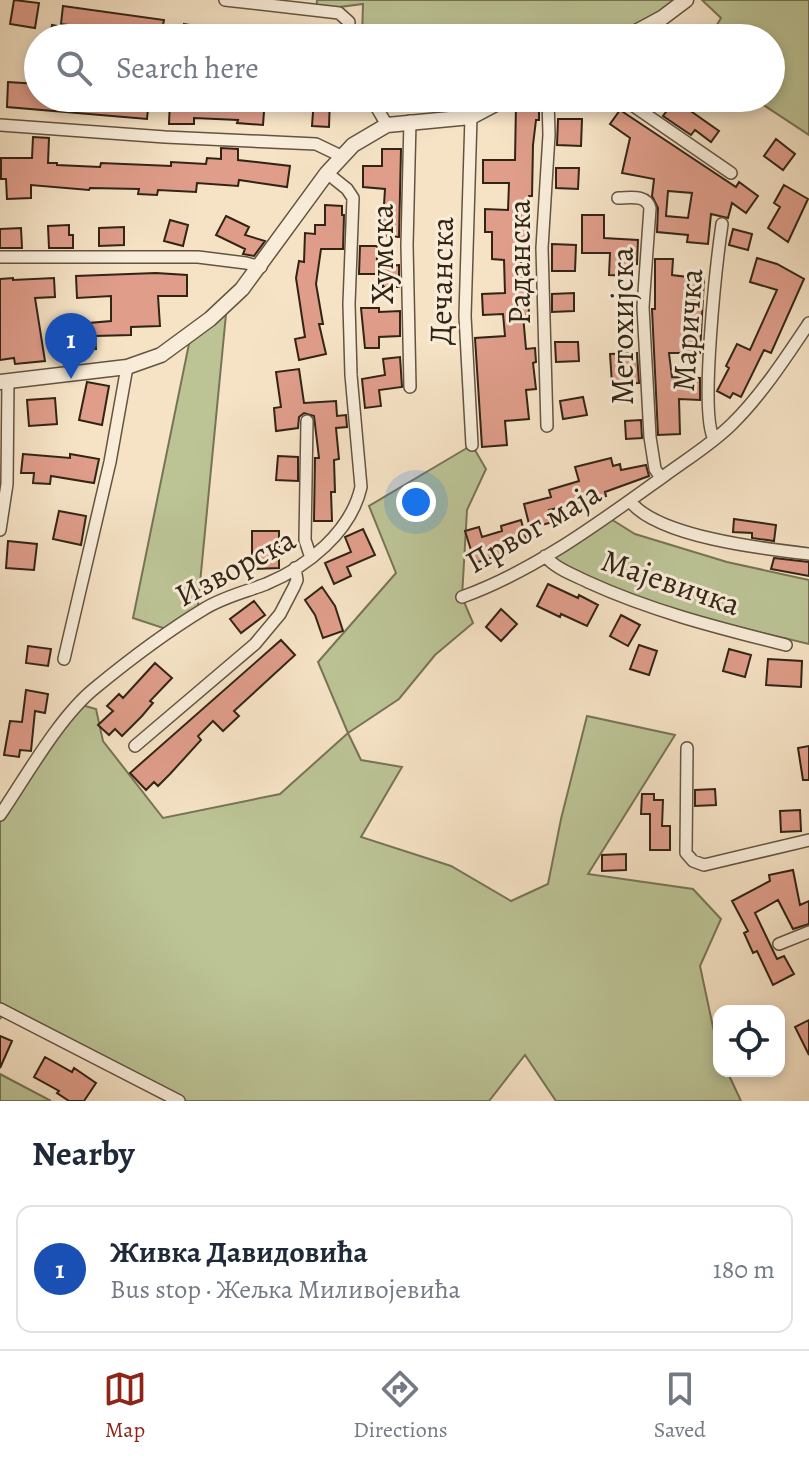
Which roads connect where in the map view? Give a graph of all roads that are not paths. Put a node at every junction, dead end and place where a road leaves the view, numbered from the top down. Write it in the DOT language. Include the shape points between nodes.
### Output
graph roads {
  1 [pos="225,0"];
  2 [pos="686,0"];
  3 [pos="349,24"];
  4 [pos="650,24"];
  5 [pos="379,112"];
  6 [pos="480,112"];
  7 [pos="548,112"];
  8 [pos="642,112"];
  9 [pos="471,117"];
  10 [pos="410,121"];
  11 [pos="0,125"];
  12 [pos="387,125"];
  13 [pos="341,156"];
  14 [pos="327,173"];
  15 [pos="731,173"];
  16 [pos="618,198"];
  17 [pos="722,224"];
  18 [pos="0,257"];
  19 [pos="261,267"];
  20 [pos="809,323"];
  21 [pos="127,367"];
  22 [pos="4,381"];
  23 [pos="410,387"];
  24 [pos="307,421"];
  25 [pos="547,426"];
  26 [pos="714,439"];
  27 [pos="472,445"];
  28 [pos="661,478"];
  29 [pos="630,501"];
  30 [pos="0,530"];
  31 [pos="809,554"];
  32 [pos="545,556"];
  33 [pos="311,558"];
  34 [pos="295,568"];
  35 [pos="462,597"];
  36 [pos="786,645"];
  37 [pos="64,659"];
  38 [pos="135,746"];
  39 [pos="687,748"];
  40 [pos="0,815"];
  41 [pos="809,840"];
  42 [pos="809,932"];
  43 [pos="779,944"];
  44 [pos="0,1009"];
  45 [pos="179,1101"];
  1 -- 3 [label="street" via="339,13"];
  2 -- 4 [label="street"];
  5 -- 12 [label="street"];
  6 -- 9 [label="street"];
  7 -- 25 [label="street, Раданска" via="542,248"];
  8 -- 15 [label="street"];
  9 -- 10 [label="street"];
  9 -- 27 [label="street, Дечанска" via="465,316"];
  10 -- 12 [label="street"];
  10 -- 23 [label="street, Хумска"];
  11 -- 13 [label="street" via="316,144"];
  12 -- 13 [label="street"];
  13 -- 14 [label="street"];
  14 -- 19 [label="street"];
  14 -- 33 [label="street, Изворска" via="353,198 349,304 361,487 350,515"];
  16 -- 28 [label="street, Метохијска" via="643,199 650,208 643,307 650,437"];
  17 -- 26 [label="street, Маричка" via="709,395 708,423"];
  18 -- 19 [label="street" via="198,257"];
  19 -- 21 [label="street" via="191,334 161,355"];
  20 -- 26 [label="street, Првог маја" via="740,415"];
  21 -- 22 [label="street"];
  21 -- 37 [label="street"];
  22 -- 30 [label="street" via="7,484"];
  24 -- 33 [label="street" via="305,540"];
  26 -- 28 [label="street, Првог маја"];
  28 -- 29 [label="street, Првог маја"];
  29 -- 31 [label="street, Првог маја" via="648,517 701,535"];
  29 -- 32 [label="street, Првог маја"];
  32 -- 35 [label="street, Првог маја" via="512,577"];
  32 -- 36 [label="street, Мајевичка" via="642,604"];
  33 -- 34 [label="street, Изворска"];
  34 -- 38 [label="street" via="297,580 269,629"];
  34 -- 40 [label="street, Изворска" via="205,608 93,689"];
  39 -- 41 [label="street" via="686,853 693,861 704,865"];
  42 -- 43 [label="street"];
  44 -- 45 [label="street"];
}
